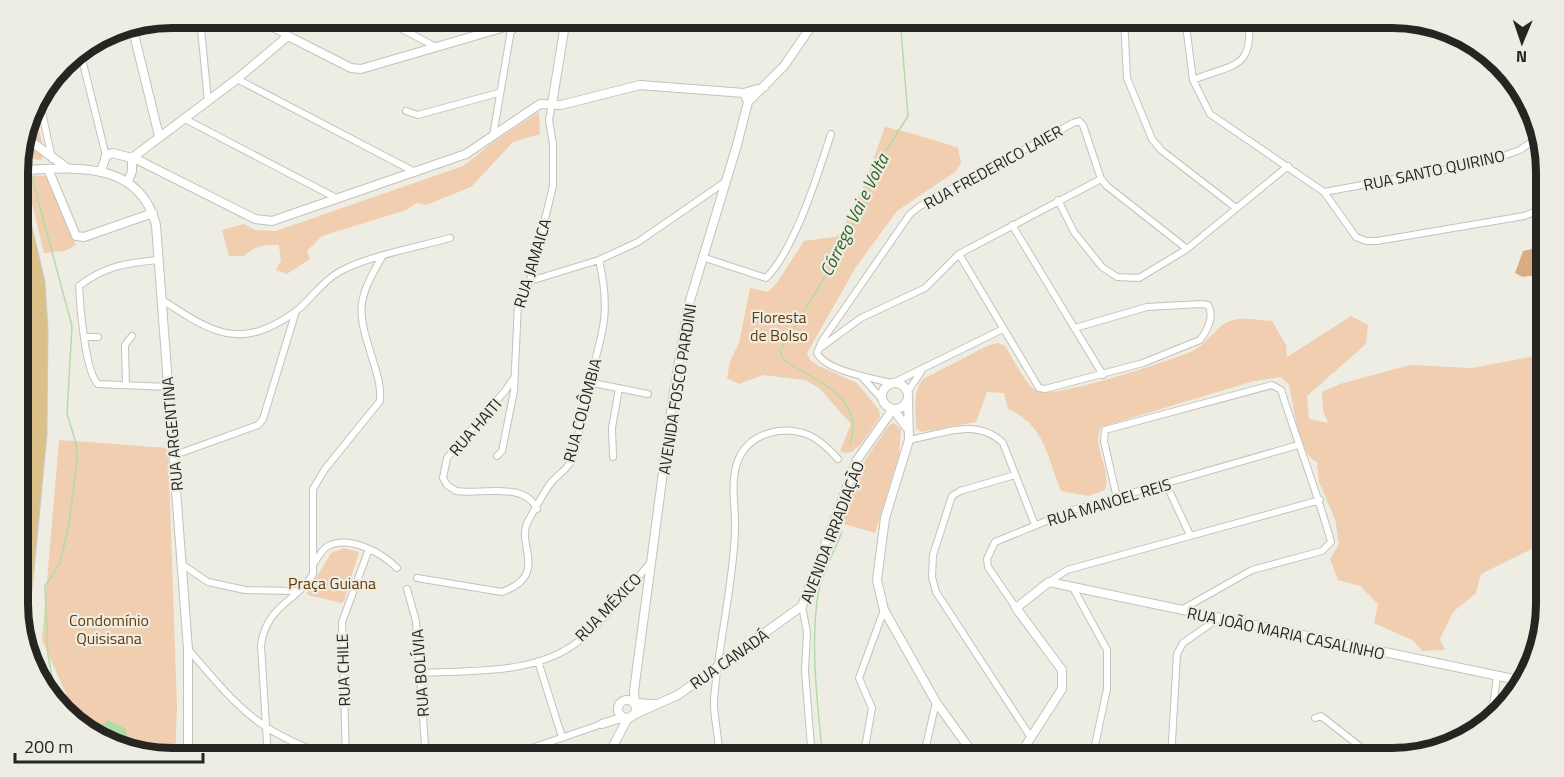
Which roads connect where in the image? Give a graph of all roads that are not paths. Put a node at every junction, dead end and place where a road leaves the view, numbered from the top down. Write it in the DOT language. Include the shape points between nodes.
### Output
graph roads {
  1 [pos="201,29"];
  2 [pos="274,29"];
  3 [pos="402,29"];
  4 [pos="495,29"];
  5 [pos="507,29"];
  6 [pos="565,29"];
  7 [pos="809,29"];
  8 [pos="1125,29"];
  9 [pos="1186,29"];
  10 [pos="1250,29"];
  11 [pos="134,33"];
  12 [pos="288,36"];
  13 [pos="436,47"];
  14 [pos="82,60"];
  15 [pos="237,79"];
  16 [pos="1193,80"];
  17 [pos="764,87"];
  18 [pos="498,93"];
  19 [pos="744,93"];
  20 [pos="208,102"];
  21 [pos="747,102"];
  22 [pos="552,104"];
  23 [pos="42,111"];
  24 [pos="406,111"];
  25 [pos="183,118"];
  26 [pos="831,134"];
  27 [pos="159,136"];
  28 [pos="493,136"];
  29 [pos="1532,141"];
  30 [pos="32,144"];
  31 [pos="106,156"];
  32 [pos="132,158"];
  33 [pos="52,159"];
  34 [pos="1288,166"];
  35 [pos="29,168"];
  36 [pos="67,168"];
  37 [pos="48,169"];
  38 [pos="101,171"];
  39 [pos="413,171"];
  40 [pos="1101,179"];
  41 [pos="128,182"];
  42 [pos="725,182"];
  43 [pos="1324,192"];
  44 [pos="338,199"];
  45 [pos="1058,200"];
  46 [pos="1236,208"];
  47 [pos="1536,211"];
  48 [pos="153,213"];
  49 [pos="1012,225"];
  50 [pos="29,235"];
  51 [pos="450,238"];
  52 [pos="1187,249"];
  53 [pos="959,254"];
  54 [pos="702,256"];
  55 [pos="381,257"];
  56 [pos="158,260"];
  57 [pos="599,260"];
  58 [pos="29,276"];
  59 [pos="530,281"];
  60 [pos="161,299"];
  61 [pos="296,311"];
  62 [pos="1075,328"];
  63 [pos="1003,329"];
  64 [pos="132,336"];
  65 [pos="85,337"];
  66 [pos="98,337"];
  67 [pos="820,348"];
  68 [pos="921,371"];
  69 [pos="860,375"];
  70 [pos="1103,375"];
  71 [pos="514,378"];
  72 [pos="588,382"];
  73 [pos="893,383"];
  74 [pos="126,385"];
  75 [pos="168,387"];
  76 [pos="619,388"];
  77 [pos="648,394"];
  78 [pos="908,395"];
  79 [pos="887,404"];
  80 [pos="908,429"];
  81 [pos="909,440"];
  82 [pos="1298,445"];
  83 [pos="175,455"];
  84 [pos="497,456"];
  85 [pos="613,458"];
  86 [pos="838,459"];
  87 [pos="1015,475"];
  88 [pos="1166,484"];
  89 [pos="1117,498"];
  90 [pos="1320,500"];
  91 [pos="28,501"];
  92 [pos="537,508"];
  93 [pos="1035,525"];
  94 [pos="1190,535"];
  95 [pos="369,549"];
  96 [pos="652,561"];
  97 [pos="314,564"];
  98 [pos="183,565"];
  99 [pos="397,568"];
  100 [pos="417,578"];
  101 [pos="28,580"];
  102 [pos="1049,582"];
  103 [pos="1072,586"];
  104 [pos="407,589"];
  105 [pos="297,591"];
  106 [pos="802,606"];
  107 [pos="1016,608"];
  108 [pos="884,610"];
  109 [pos="1181,610"];
  110 [pos="1219,618"];
  111 [pos="188,649"];
  112 [pos="538,661"];
  113 [pos="719,667"];
  114 [pos="421,673"];
  115 [pos="1497,677"];
  116 [pos="1514,680"];
  117 [pos="634,691"];
  118 [pos="624,700"];
  119 [pos="936,702"];
  120 [pos="635,703"];
  121 [pos="653,704"];
  122 [pos="1493,706"];
  123 [pos="618,708"];
  124 [pos="628,717"];
  125 [pos="1315,718"];
  126 [pos="602,724"];
  127 [pos="267,730"];
  128 [pos="1030,736"];
  129 [pos="562,737"];
  130 [pos="188,748"];
  131 [pos="268,748"];
  132 [pos="304,748"];
  133 [pos="346,748"];
  134 [pos="425,748"];
  135 [pos="531,748"];
  136 [pos="612,748"];
  137 [pos="719,748"];
  138 [pos="811,748"];
  139 [pos="865,748"];
  140 [pos="926,748"];
  141 [pos="968,748"];
  142 [pos="1023,748"];
  143 [pos="1094,748"];
  144 [pos="1172,748"];
  145 [pos="1361,748"];
  1 -- 20 [label="street"];
  2 -- 12 [label="street"];
  3 -- 13 [label="street"];
  4 -- 13 [label="street"];
  5 -- 18 [label="street"];
  6 -- 22 [label="street"];
  7 -- 17 [label="street"];
  8 -- 46 [label="street" via="1127,78 1152,139"];
  9 -- 16 [label="street"];
  10 -- 16 [label="street" via="1247,55"];
  11 -- 27 [label="street"];
  12 -- 13 [label="street" via="351,68 361,69"];
  12 -- 15 [label="street"];
  14 -- 31 [label="street"];
  15 -- 20 [label="street"];
  15 -- 39 [label="street"];
  16 -- 34 [label="street" via="1210,114"];
  17 -- 19 [label="street"];
  17 -- 21 [label="street"];
  18 -- 24 [label="street" via="418,115"];
  18 -- 28 [label="street"];
  19 -- 21 [label="street"];
  19 -- 22 [label="street" via="640,85"];
  20 -- 25 [label="street"];
  21 -- 42 [label="street, AVENIDA FOSCO PARDINI"];
  22 -- 28 [label="street" via="540,104"];
  22 -- 59 [label="street, RUA JAMAICA" via="549,120 553,186"];
  23 -- 33 [label="street"];
  25 -- 27 [label="street"];
  25 -- 44 [label="street"];
  26 -- 54 [label="street" via="813,189 780,260 766,278"];
  27 -- 32 [label="street"];
  28 -- 39 [label="street" via="466,154"];
  29 -- 43 [label="street, RUA SANTO QUIRINO" via="1520,150 1483,163"];
  30 -- 33 [label="street"];
  31 -- 32 [label="street" via="116,152"];
  31 -- 38 [label="street"];
  32 -- 41 [label="street"];
  32 -- 44 [label="street" via="263,222"];
  33 -- 36 [label="street"];
  34 -- 43 [label="street"];
  34 -- 46 [label="street"];
  35 -- 37 [label="street"];
  36 -- 37 [label="street"];
  36 -- 38 [label="street"];
  37 -- 48 [label="street" via="76,236 84,237"];
  38 -- 41 [label="street"];
  39 -- 44 [label="street"];
  40 -- 45 [label="street"];
  40 -- 52 [label="street"];
  40 -- 67 [label="street, RUA FREDERICO LAIER" via="1083,124 1079,122 920,206 910,214"];
  41 -- 48 [label="street" via="145,198"];
  42 -- 54 [label="street, AVENIDA FOSCO PARDINI"];
  42 -- 57 [label="street" via="638,242"];
  43 -- 47 [label="street" via="1356,237 1366,241"];
  45 -- 49 [label="street"];
  45 -- 52 [label="street" via="1074,232 1102,267 1117,277 1149,274"];
  46 -- 52 [label="street"];
  48 -- 56 [label="street, RUA ARGENTINA"];
  49 -- 53 [label="street"];
  49 -- 62 [label="street"];
  50 -- 101 [label="main road" via="40,282 43,329 42,434"];
  51 -- 55 [label="street"];
  53 -- 63 [label="street"];
  53 -- 67 [label="street" via="924,288 861,318"];
  54 -- 96 [label="street, AVENIDA FOSCO PARDINI" via="688,307 675,386"];
  55 -- 61 [label="street" via="341,271"];
  55 -- 97 [label="street" via="365,285 360,320 381,387 380,401 313,489"];
  56 -- 60 [label="street, RUA ARGENTINA"];
  56 -- 65 [label="street" via="122,263 79,286"];
  57 -- 59 [label="street"];
  57 -- 72 [label="street, RUA COLÔMBIA" via="606,316"];
  58 -- 91 [label="main road" via="36,354"];
  59 -- 71 [label="street, RUA JAMAICA" via="518,303"];
  60 -- 61 [label="street" via="203,327 223,333 265,330"];
  60 -- 75 [label="street, RUA ARGENTINA"];
  61 -- 83 [label="street" via="263,419"];
  62 -- 70 [label="street"];
  62 -- 70 [label="street" via="1147,307 1201,304 1211,310 1200,340"];
  63 -- 68 [label="street"];
  63 -- 70 [label="street" via="1039,388"];
  64 -- 74 [label="street" via="125,345"];
  65 -- 66 [label="street"];
  65 -- 74 [label="street" via="93,379 98,384"];
  67 -- 69 [label="street" via="817,353 822,360"];
  68 -- 73 [label="street"];
  68 -- 78 [label="street"];
  69 -- 73 [label="street"];
  69 -- 79 [label="street"];
  71 -- 84 [label="street, RUA JAMAICA" via="502,451"];
  71 -- 92 [label="street, RUA HAITI" via="447,458 443,478 456,491 522,493"];
  72 -- 76 [label="street"];
  72 -- 92 [label="street, RUA COLÔMBIA" via="573,458 550,483"];
  73 -- 78 [label="street" via="903,385"];
  73 -- 79 [label="street" via="885,387"];
  74 -- 75 [label="street"];
  75 -- 83 [label="street, RUA ARGENTINA"];
  76 -- 77 [label="street"];
  76 -- 85 [label="street" via="612,428"];
  78 -- 79 [label="street" via="900,408"];
  78 -- 80 [label="street"];
  79 -- 80 [label="street"];
  79 -- 106 [label="street, AVENIDA IRRADIAÇÃO" via="885,419 857,460"];
  80 -- 81 [label="street"];
  81 -- 87 [label="street" via="975,427 1004,443"];
  81 -- 108 [label="street" via="885,518 877,580"];
  82 -- 88 [label="street, RUA MANOEL REIS"];
  82 -- 89 [label="street" via="1281,390 1272,386 1108,428 1103,434"];
  82 -- 90 [label="street"];
  83 -- 98 [label="street, RUA ARGENTINA"];
  86 -- 113 [label="street" via="807,434 782,430 758,437 742,452 734,475 735,532"];
  87 -- 93 [label="street"];
  87 -- 128 [label="street" via="952,496 933,555 932,577 943,606"];
  88 -- 89 [label="street, RUA MANOEL REIS"];
  88 -- 94 [label="street"];
  89 -- 93 [label="street, RUA MANOEL REIS"];
  90 -- 94 [label="street"];
  90 -- 109 [label="street" via="1331,542 1322,552 1252,570"];
  92 -- 100 [label="street, RUA COLÔMBIA" via="526,525 526,571 513,588 483,591"];
  93 -- 107 [label="street, RUA MANOEL REIS" via="995,542 987,559 988,567"];
  94 -- 102 [label="street" via="1067,570"];
  95 -- 97 [label="street" via="336,543 326,546"];
  95 -- 99 [label="street" via="384,555"];
  95 -- 133 [label="street, RUA CHILE" via="342,622"];
  96 -- 112 [label="street, RUA MÉXICO" via="580,640"];
  96 -- 117 [label="street, AVENIDA FOSCO PARDINI"];
  97 -- 105 [label="street" via="308,584"];
  98 -- 105 [label="street" via="208,582 245,590"];
  98 -- 111 [label="street, RUA ARGENTINA"];
  102 -- 103 [label="street, RUA JOÃO MARIA CASALINHO"];
  102 -- 107 [label="street"];
  103 -- 109 [label="street, RUA JOÃO MARIA CASALINHO"];
  103 -- 143 [label="street" via="1107,651 1107,689"];
  104 -- 114 [label="street, RUA BOLÍVIA" via="416,621"];
  105 -- 127 [label="street" via="263,631"];
  106 -- 113 [label="street, RUA CANADÁ"];
  106 -- 138 [label="street, AVENIDA IRRADIAÇÃO" via="807,632 805,671"];
  107 -- 128 [label="street, RUA MANOEL REIS" via="1062,670 1062,689"];
  108 -- 119 [label="street"];
  108 -- 139 [label="street" via="859,678 872,708"];
  109 -- 110 [label="street, RUA JOÃO MARIA CASALINHO"];
  110 -- 115 [label="street, RUA JOÃO MARIA CASALINHO"];
  110 -- 144 [label="street" via="1183,643 1177,654"];
  111 -- 127 [label="street" via="246,714"];
  111 -- 130 [label="street, RUA ARGENTINA"];
  112 -- 114 [label="street, RUA MÉXICO" via="512,668"];
  112 -- 129 [label="street"];
  113 -- 121 [label="street, RUA CANADÁ" via="678,695"];
  113 -- 137 [label="street" via="714,703"];
  114 -- 134 [label="street, RUA BOLÍVIA"];
  115 -- 116 [label="street, RUA JOÃO MARIA CASALINHO"];
  115 -- 122 [label="street"];
  117 -- 118 [label="street"];
  117 -- 120 [label="street, AVENIDA FOSCO PARDINI"];
  118 -- 120 [label="street"];
  118 -- 123 [label="street"];
  119 -- 140 [label="street"];
  119 -- 141 [label="street"];
  120 -- 121 [label="street"];
  120 -- 124 [label="street, AVENIDA FOSCO PARDINI" via="636,711"];
  121 -- 124 [label="street, RUA CANADÁ"];
  123 -- 124 [label="street"];
  123 -- 126 [label="street"];
  124 -- 126 [label="street, RUA CANADÁ"];
  124 -- 136 [label="street"];
  125 -- 145 [label="street" via="1321,716"];
  126 -- 129 [label="street"];
  127 -- 131 [label="street"];
  127 -- 132 [label="street"];
  128 -- 142 [label="street, RUA MANOEL REIS"];
  129 -- 135 [label="street"];
}
